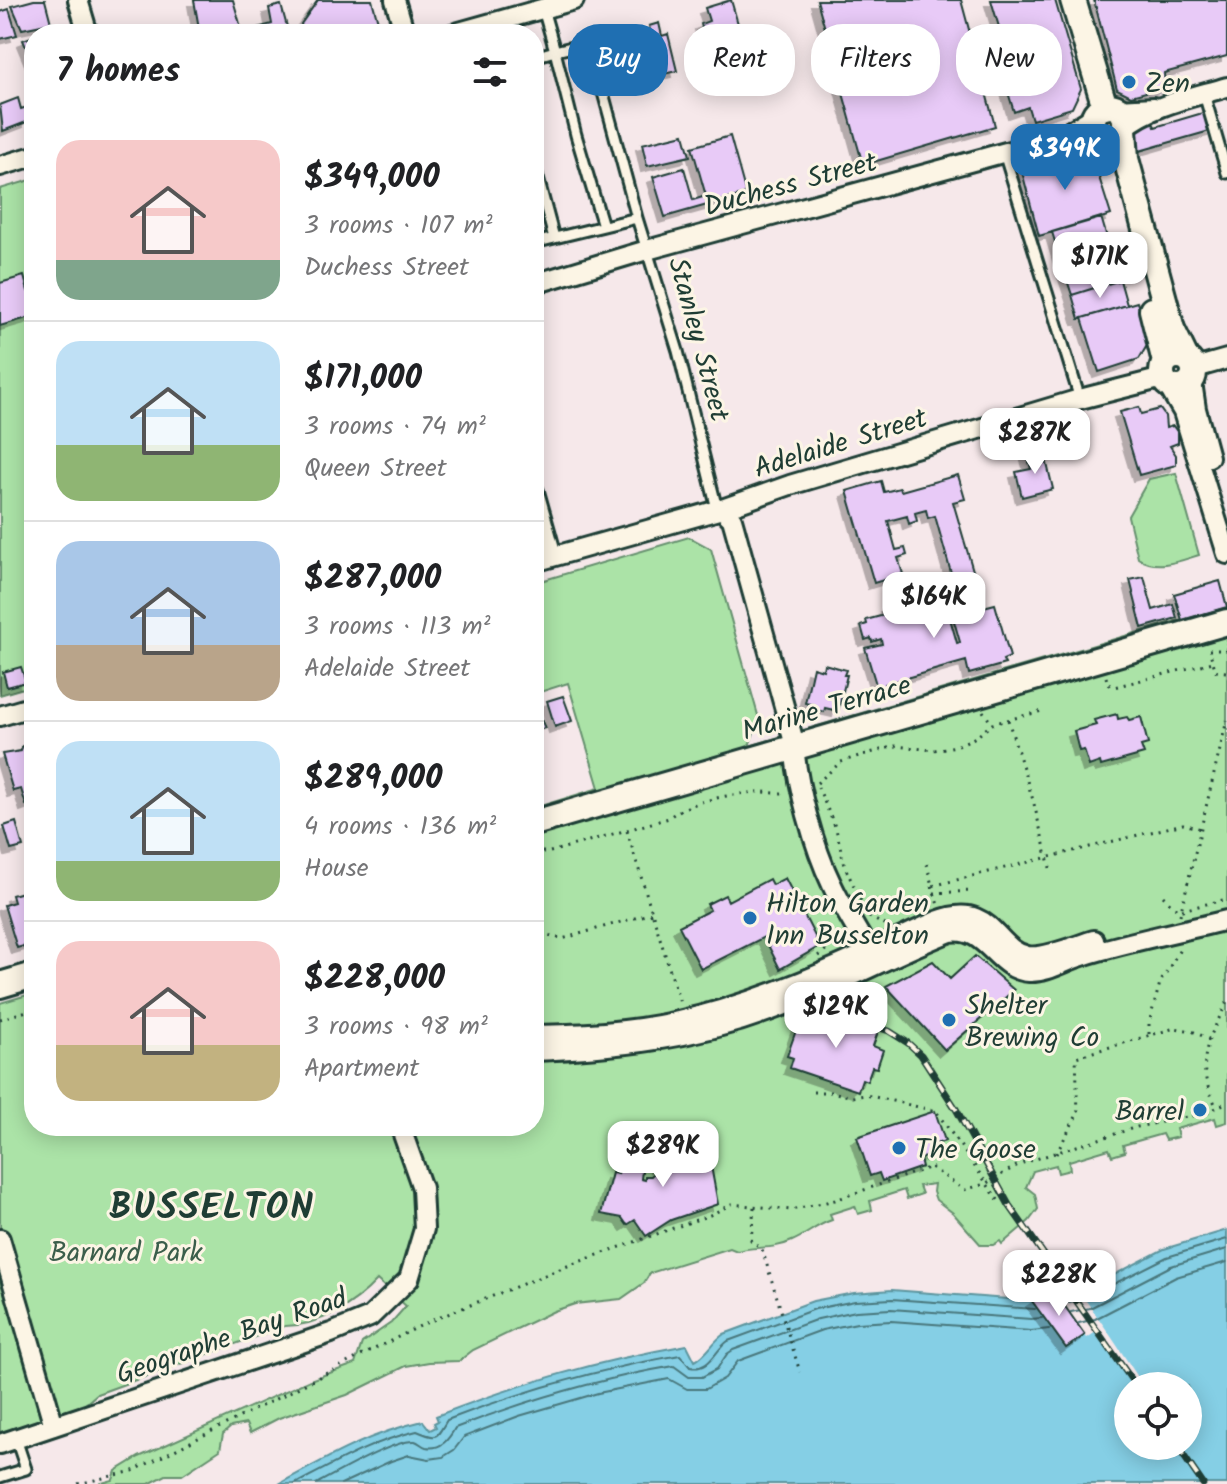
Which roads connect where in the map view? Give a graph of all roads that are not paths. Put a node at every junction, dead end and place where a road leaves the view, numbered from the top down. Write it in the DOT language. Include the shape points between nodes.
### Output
graph roads {
  1 [pos="78,0"];
  2 [pos="395,0"];
  3 [pos="574,0"];
  4 [pos="1073,0"];
  5 [pos="543,9"];
  6 [pos="85,24"];
  7 [pos="402,24"];
  8 [pos="488,24"];
  9 [pos="555,51"];
  10 [pos="544,54"];
  11 [pos="1227,87"];
  12 [pos="1204,94"];
  13 [pos="1110,123"];
  14 [pos="1004,153"];
  15 [pos="24,159"];
  16 [pos="0,166"];
  17 [pos="1227,173"];
  18 [pos="544,200"];
  19 [pos="637,218"];
  20 [pos="603,226"];
  21 [pos="554,238"];
  22 [pos="544,240"];
  23 [pos="647,250"];
  24 [pos="544,281"];
  25 [pos="1227,359"];
  26 [pos="1177,371"];
  27 [pos="1080,399"];
  28 [pos="722,509"];
  29 [pos="1227,519"];
  30 [pos="1227,554"];
  31 [pos="544,559"];
  32 [pos="1227,622"];
  33 [pos="1227,640"];
  34 [pos="24,709"];
  35 [pos="0,716"];
  36 [pos="795,754"];
  37 [pos="544,820"];
  38 [pos="544,833"];
  39 [pos="1227,907"];
  40 [pos="1181,920"];
  41 [pos="1227,920"];
  42 [pos="872,958"];
  43 [pos="24,978"];
  44 [pos="0,985"];
  45 [pos="544,1034"];
  46 [pos="544,1050"];
  47 [pos="404,1136"];
  48 [pos="0,1239"];
  49 [pos="54,1426"];
  50 [pos="8,1442"];
  51 [pos="0,1477"];
  1 -- 6 [label="street"];
  2 -- 7 [label="street"];
  3 -- 5 [label="street"];
  4 -- 13 [label="street"];
  5 -- 8 [label="street"];
  5 -- 9 [label="lane"];
  9 -- 10 [label="lane"];
  9 -- 19 [label="lane, Stanley Street" via="585,44 592,52"];
  9 -- 20 [label="lane"];
  11 -- 12 [label="street, Duchess Street"];
  12 -- 13 [label="street, Duchess Street"];
  12 -- 17 [label="lane"];
  13 -- 14 [label="street, Duchess Street"];
  13 -- 26 [label="street" via="1134,187 1172,329"];
  14 -- 23 [label="street, Duchess Street"];
  14 -- 27 [label="lane"];
  15 -- 16 [label="street"];
  18 -- 21 [label="lane"];
  19 -- 20 [label="lane"];
  19 -- 23 [label="lane, Stanley Street"];
  20 -- 21 [label="lane"];
  21 -- 22 [label="lane"];
  23 -- 24 [label="street, Duchess Street"];
  23 -- 28 [label="lane, Stanley Street" via="715,501"];
  25 -- 26 [label="street, Adelaide Street"];
  26 -- 27 [label="street, Adelaide Street"];
  26 -- 29 [label="street" via="1196,409"];
  26 -- 30 [label="street" via="1183,412"];
  27 -- 28 [label="street, Adelaide Street"];
  28 -- 31 [label="street, Adelaide Street"];
  28 -- 36 [label="street, Stanley Street" via="732,519"];
  32 -- 36 [label="street, Marine Terrace"];
  33 -- 36 [label="street, Marine Terrace"];
  34 -- 35 [label="street"];
  36 -- 37 [label="street, Marine Terrace"];
  36 -- 38 [label="street, Marine Terrace"];
  36 -- 42 [label="street, Stanley Street" via="822,862 862,921"];
  39 -- 40 [label="street"];
  40 -- 41 [label="street"];
  40 -- 42 [label="street" via="1032,957 1014,950 985,923 955,916"];
  42 -- 45 [label="street" via="762,998 674,1022"];
  42 -- 46 [label="street" via="767,1012 678,1037"];
  43 -- 44 [label="street"];
  47 -- 49 [label="street, Geographe Bay Road" via="422,1188 424,1229 409,1279 370,1317"];
  48 -- 49 [label="street"];
  49 -- 50 [label="street, Geographe Bay Road"];
  50 -- 51 [label="lane" via="26,1469"];
}
